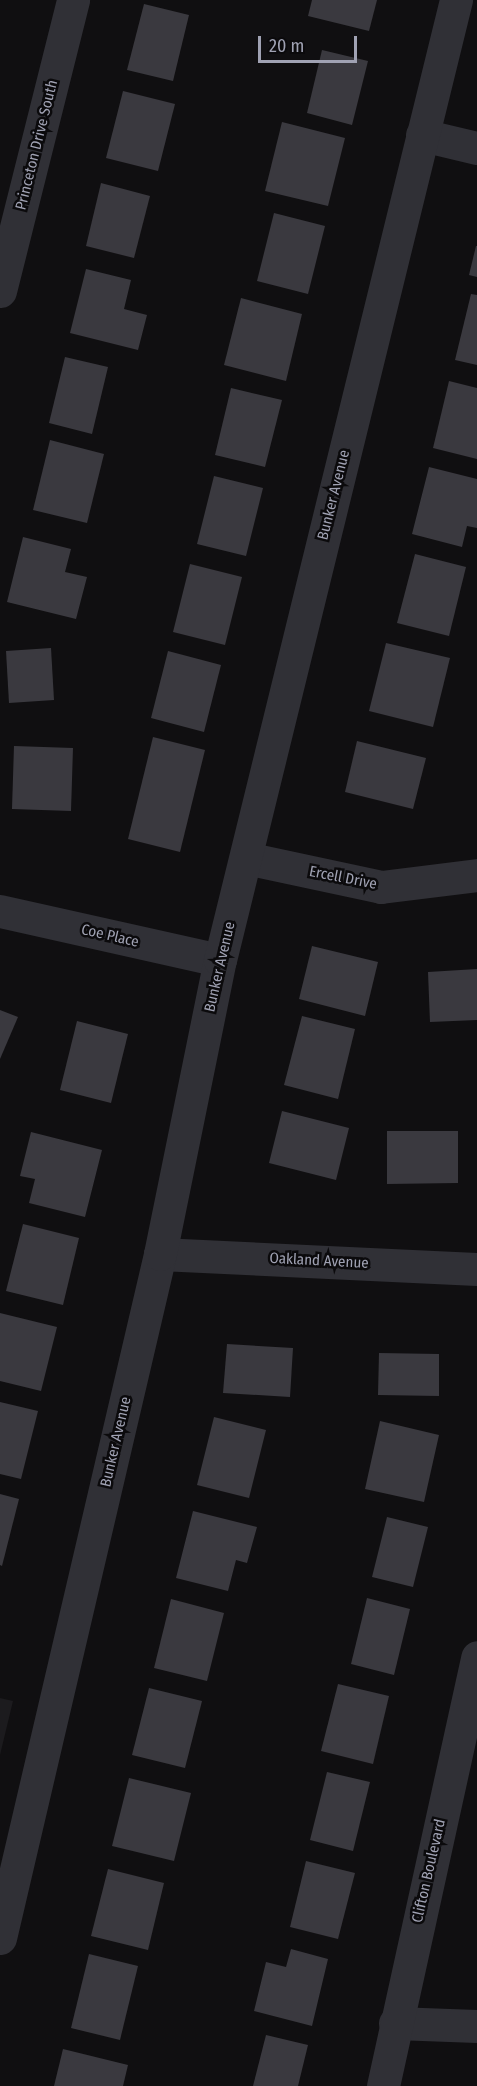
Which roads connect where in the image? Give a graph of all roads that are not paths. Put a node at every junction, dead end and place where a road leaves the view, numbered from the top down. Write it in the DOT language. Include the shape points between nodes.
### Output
graph roads {
  1 [pos="73,0"];
  2 [pos="456,0"];
  3 [pos="422,135"];
  4 [pos="477,148"];
  5 [pos="0,291"];
  6 [pos="246,858"];
  7 [pos="477,875"];
  8 [pos="0,911"];
  9 [pos="220,960"];
  10 [pos="160,1254"];
  11 [pos="477,1269"];
  12 [pos="477,1657"];
  13 [pos="0,1938"];
  14 [pos="395,2023"];
  15 [pos="477,2026"];
  16 [pos="383,2086"];
  1 -- 5 [label="street, Princeton Drive South"];
  2 -- 3 [label="street, Bunker Avenue"];
  3 -- 4 [label="street"];
  3 -- 6 [label="street, Bunker Avenue"];
  6 -- 7 [label="street, Ercell Drive" via="381,887"];
  6 -- 9 [label="street, Bunker Avenue"];
  8 -- 9 [label="street, Coe Place"];
  9 -- 10 [label="street, Bunker Avenue"];
  10 -- 11 [label="street, Oakland Avenue"];
  10 -- 13 [label="street, Bunker Avenue"];
  12 -- 14 [label="street, Clifton Boulevard"];
  14 -- 15 [label="street"];
  14 -- 16 [label="street, Clifton Boulevard"];
}
